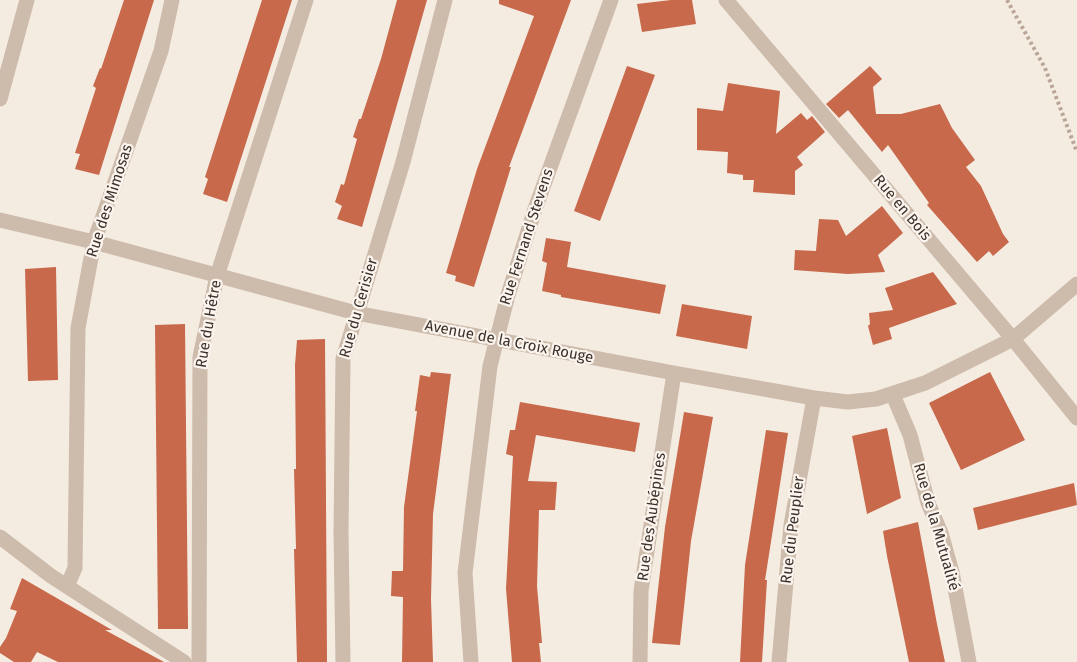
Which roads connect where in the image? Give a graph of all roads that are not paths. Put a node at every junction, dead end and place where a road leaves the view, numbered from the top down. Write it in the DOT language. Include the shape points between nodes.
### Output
graph roads {
  1 [pos="27,0"];
  2 [pos="172,0"];
  3 [pos="306,0"];
  4 [pos="445,0"];
  5 [pos="611,0"];
  6 [pos="726,0"];
  7 [pos="0,99"];
  8 [pos="0,220"];
  9 [pos="94,242"];
  10 [pos="217,276"];
  11 [pos="1077,284"];
  12 [pos="356,313"];
  13 [pos="1013,339"];
  14 [pos="496,340"];
  15 [pos="674,373"];
  16 [pos="893,395"];
  17 [pos="814,398"];
  18 [pos="1077,418"];
  19 [pos="0,537"];
  20 [pos="67,586"];
  21 [pos="184,662"];
  22 [pos="199,662"];
  23 [pos="342,662"];
  24 [pos="471,662"];
  25 [pos="640,662"];
  26 [pos="779,662"];
  27 [pos="969,662"];
  1 -- 7 [label="street"];
  2 -- 9 [label="street, Rue des Mimosas" via="160,51"];
  3 -- 10 [label="street, Rue du Hêtre"];
  4 -- 12 [label="street, Rue du Cerisier" via="403,162"];
  5 -- 14 [label="street, Rue Fernand Stevens" via="535,208"];
  6 -- 13 [label="street, Rue en Bois"];
  8 -- 9 [label="street, Avenue de la Croix Rouge"];
  9 -- 10 [label="street, Avenue de la Croix Rouge"];
  9 -- 20 [label="street, Rue des Mimosas" via="78,328 75,568"];
  10 -- 12 [label="street, Avenue de la Croix Rouge"];
  10 -- 22 [label="street, Rue du Hêtre" via="200,357"];
  11 -- 13 [label="street, Avenue de la Croix Rouge"];
  12 -- 14 [label="street, Avenue de la Croix Rouge"];
  12 -- 23 [label="street, Rue du Cerisier" via="343,359"];
  13 -- 16 [label="street, Avenue de la Croix Rouge"];
  13 -- 18 [label="street, Rue en Bois"];
  14 -- 15 [label="street, Avenue de la Croix Rouge"];
  14 -- 24 [label="street, Rue Fernand Stevens" via="465,573"];
  15 -- 17 [label="street, Avenue de la Croix Rouge"];
  15 -- 25 [label="street, Rue des Aubépines" via="641,591"];
  16 -- 17 [label="street, Avenue de la Croix Rouge" via="848,402"];
  16 -- 27 [label="street, Rue de la Mutualité" via="941,533"];
  17 -- 26 [label="street, Rue du Peuplier" via="791,525"];
  19 -- 20 [label="street"];
  20 -- 21 [label="street"];
}
